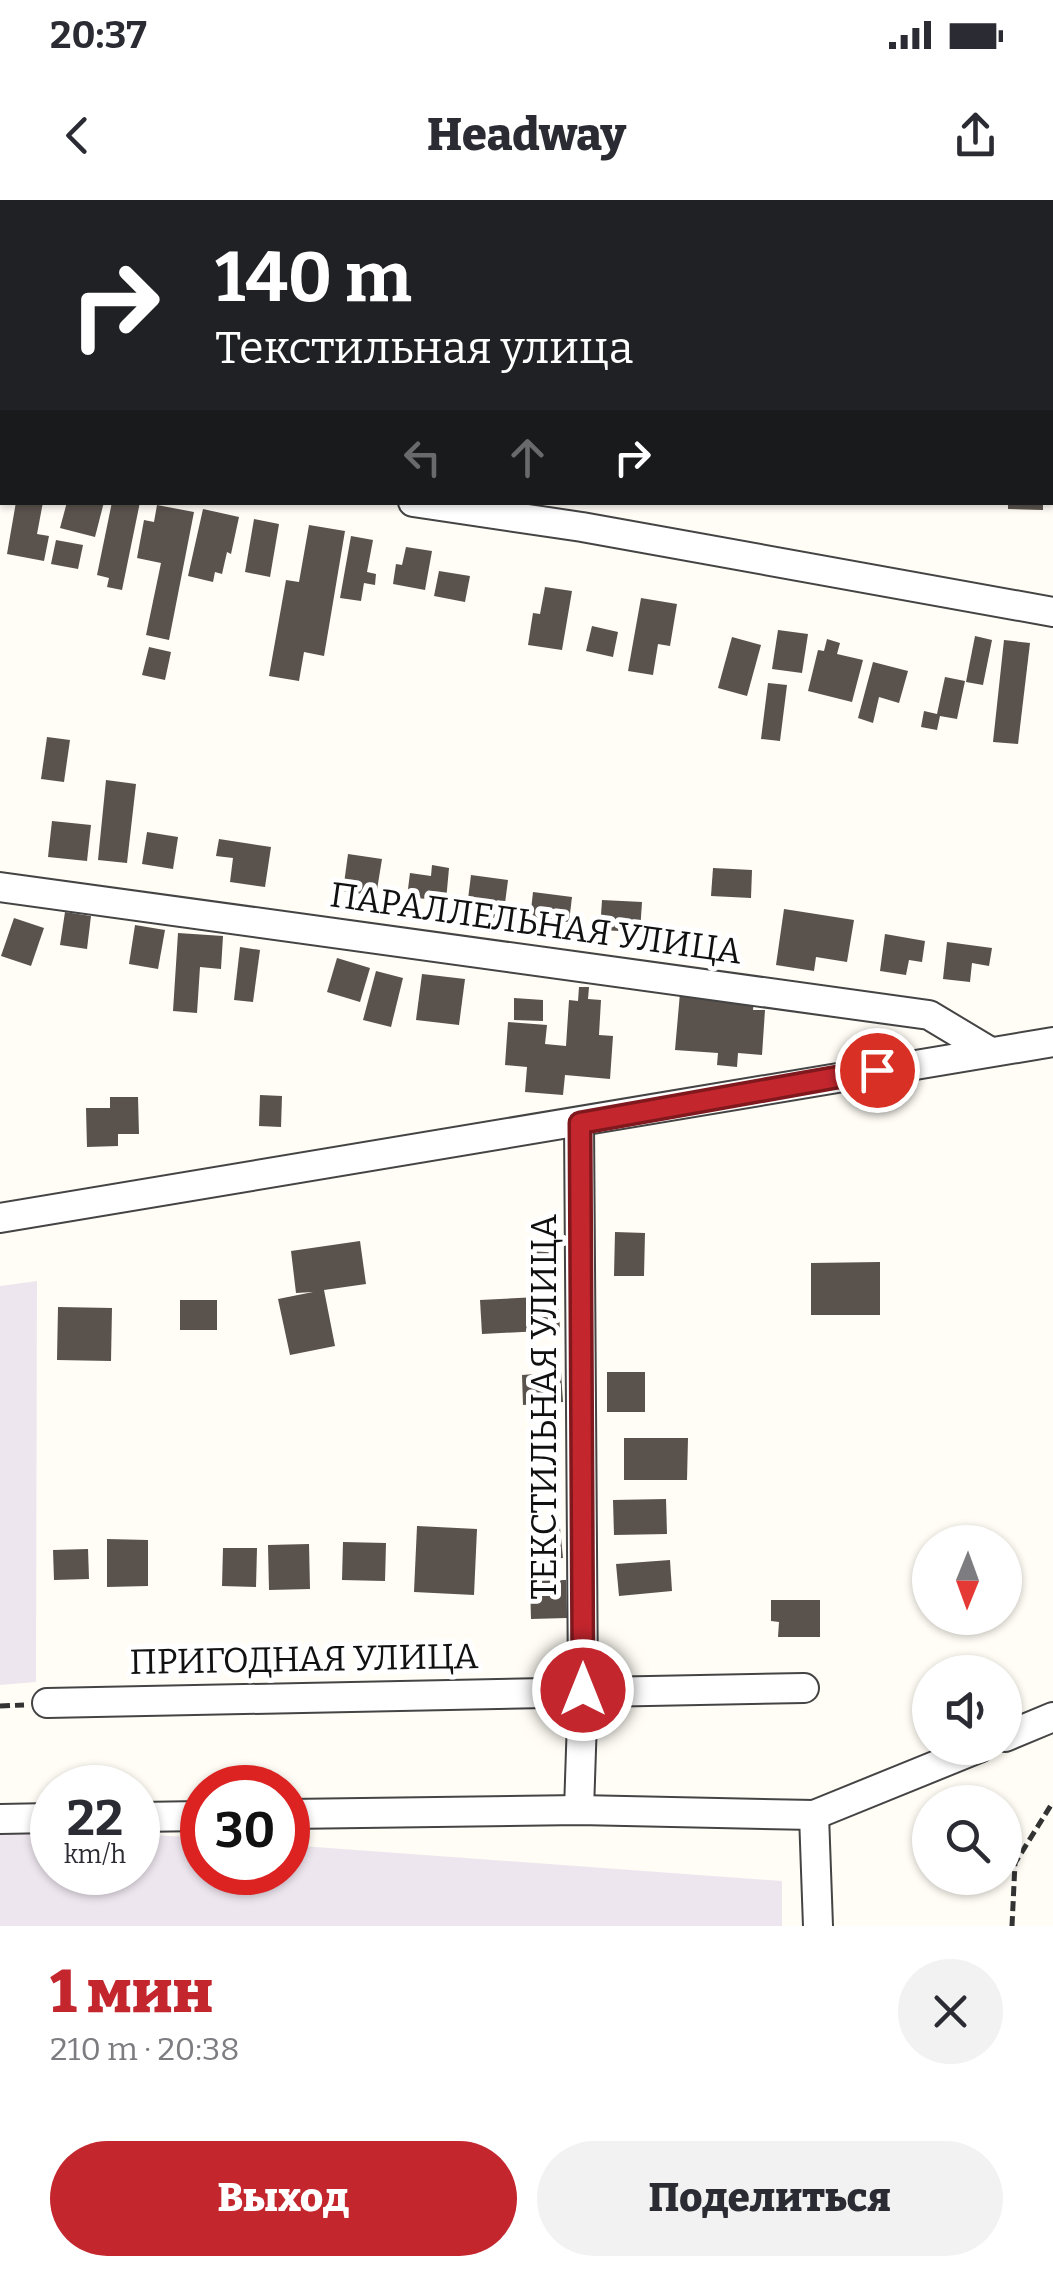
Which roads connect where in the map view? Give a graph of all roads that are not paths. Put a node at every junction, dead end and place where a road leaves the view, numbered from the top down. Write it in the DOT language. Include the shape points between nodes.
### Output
graph roads {
  1 [pos="452,505"];
  2 [pos="580,515"];
  3 [pos="1053,612"];
  4 [pos="0,886"];
  5 [pos="1053,1042"];
  6 [pos="989,1051"];
  7 [pos="580,1123"];
  8 [pos="0,1218"];
  9 [pos="804,1688"];
  10 [pos="583,1690"];
  11 [pos="46,1703"];
  12 [pos="1053,1718"];
  13 [pos="1022,1730"];
  14 [pos="936,1765"];
  15 [pos="580,1810"];
  16 [pos="310,1814"];
  17 [pos="814,1814"];
  18 [pos="30,1818"];
  19 [pos="0,1819"];
  20 [pos="818,1926"];
  1 -- 2 [label="street"];
  2 -- 3 [label="street"];
  4 -- 6 [label="street, ПАРАЛЛЕЛЬНАЯ УЛИЦА" via="929,1016"];
  5 -- 6 [label="street"];
  6 -- 7 [label="street"];
  7 -- 8 [label="street"];
  7 -- 10 [label="street, ТЕКСТИЛЬНАЯ УЛИЦА"];
  9 -- 10 [label="street, ПРИГОДНАЯ УЛИЦА"];
  10 -- 11 [label="street, ПРИГОДНАЯ УЛИЦА"];
  10 -- 15 [label="street, ТЕКСТИЛЬНАЯ УЛИЦА"];
  12 -- 13 [label="street"];
  14 -- 17 [label="street"];
  15 -- 16 [label="street"];
  15 -- 17 [label="street"];
  17 -- 20 [label="street"];
  18 -- 19 [label="street"];
}
